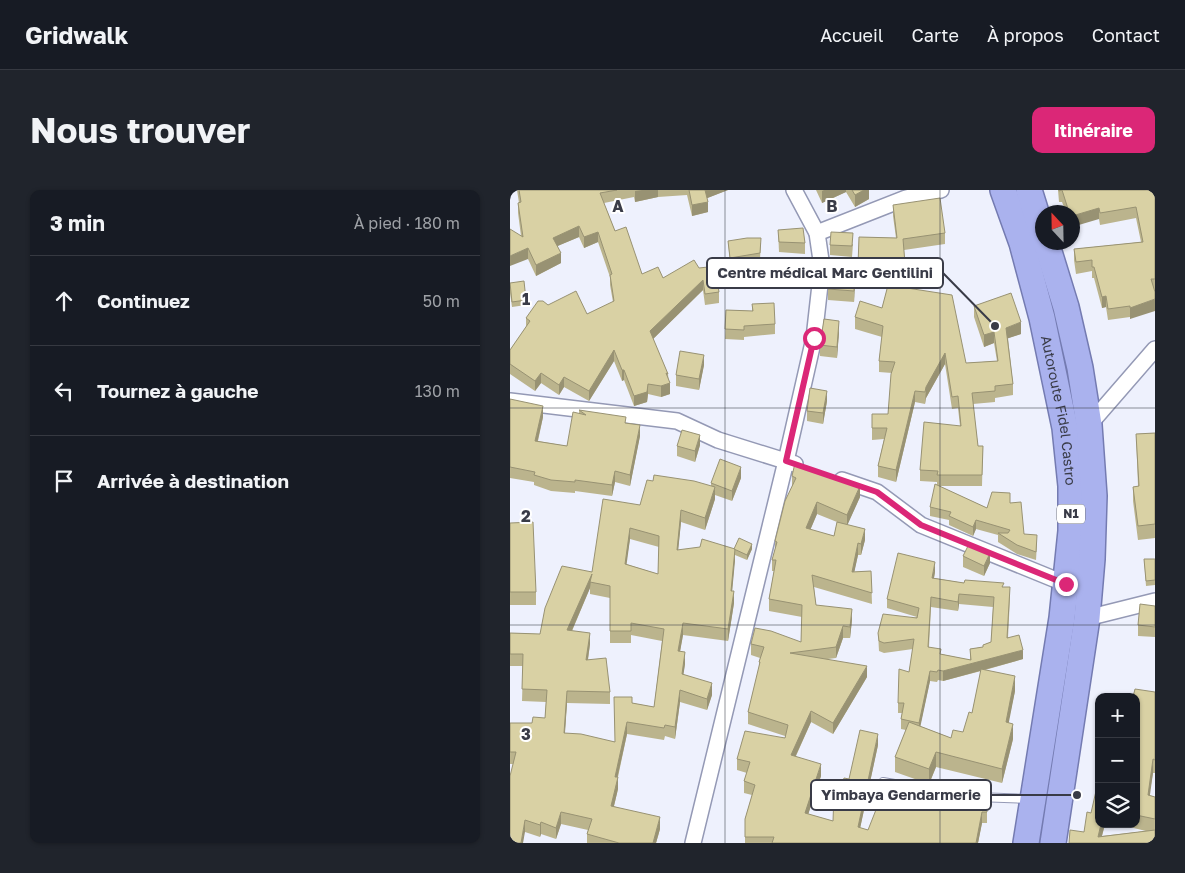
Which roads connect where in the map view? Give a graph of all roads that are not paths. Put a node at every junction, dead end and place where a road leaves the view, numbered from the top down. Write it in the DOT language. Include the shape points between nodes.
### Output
graph roads {
  1 [pos="794,190"];
  2 [pos="941,190"];
  3 [pos="1003,190"];
  4 [pos="1029,190"];
  5 [pos="1035,209"];
  6 [pos="817,233"];
  7 [pos="1048,250"];
  8 [pos="1155,349"];
  9 [pos="510,401"];
  10 [pos="1089,425"];
  11 [pos="786,461"];
  12 [pos="805,467"];
  13 [pos="832,477"];
  14 [pos="1066,584"];
  15 [pos="1155,601"];
  16 [pos="1087,618"];
  17 [pos="883,782"];
  18 [pos="961,796"];
  19 [pos="971,797"];
  20 [pos="1033,799"];
  21 [pos="693,843"];
  22 [pos="1026,843"];
  23 [pos="1054,843"];
  1 -- 6 [label="street"];
  2 -- 6 [label="street" via="906,198"];
  3 -- 14 [label="highway, Autoroute Fidel Castro / N1" via="1022,243 1042,318 1065,428 1071,486"];
  4 -- 5 [label="highway"];
  6 -- 11 [label="street" via="822,267 814,338"];
  7 -- 10 [label="highway, Autoroute Fidel Castro / N1" via="1066,307"];
  8 -- 10 [label="street"];
  9 -- 11 [label="street" via="677,421 718,440"];
  10 -- 16 [label="highway, Autoroute Fidel Castro / N1" via="1094,496"];
  11 -- 12 [label="street"];
  11 -- 21 [label="street"];
  13 -- 14 [label="street" via="877,492 921,525"];
  14 -- 20 [label="highway, Autoroute Fidel Castro / N1"];
  15 -- 16 [label="street"];
  16 -- 23 [label="highway, Autoroute Fidel Castro / N1"];
  17 -- 18 [label="lane"];
  19 -- 20 [label="lane"];
  20 -- 22 [label="highway, Autoroute Fidel Castro / N1"];
}
